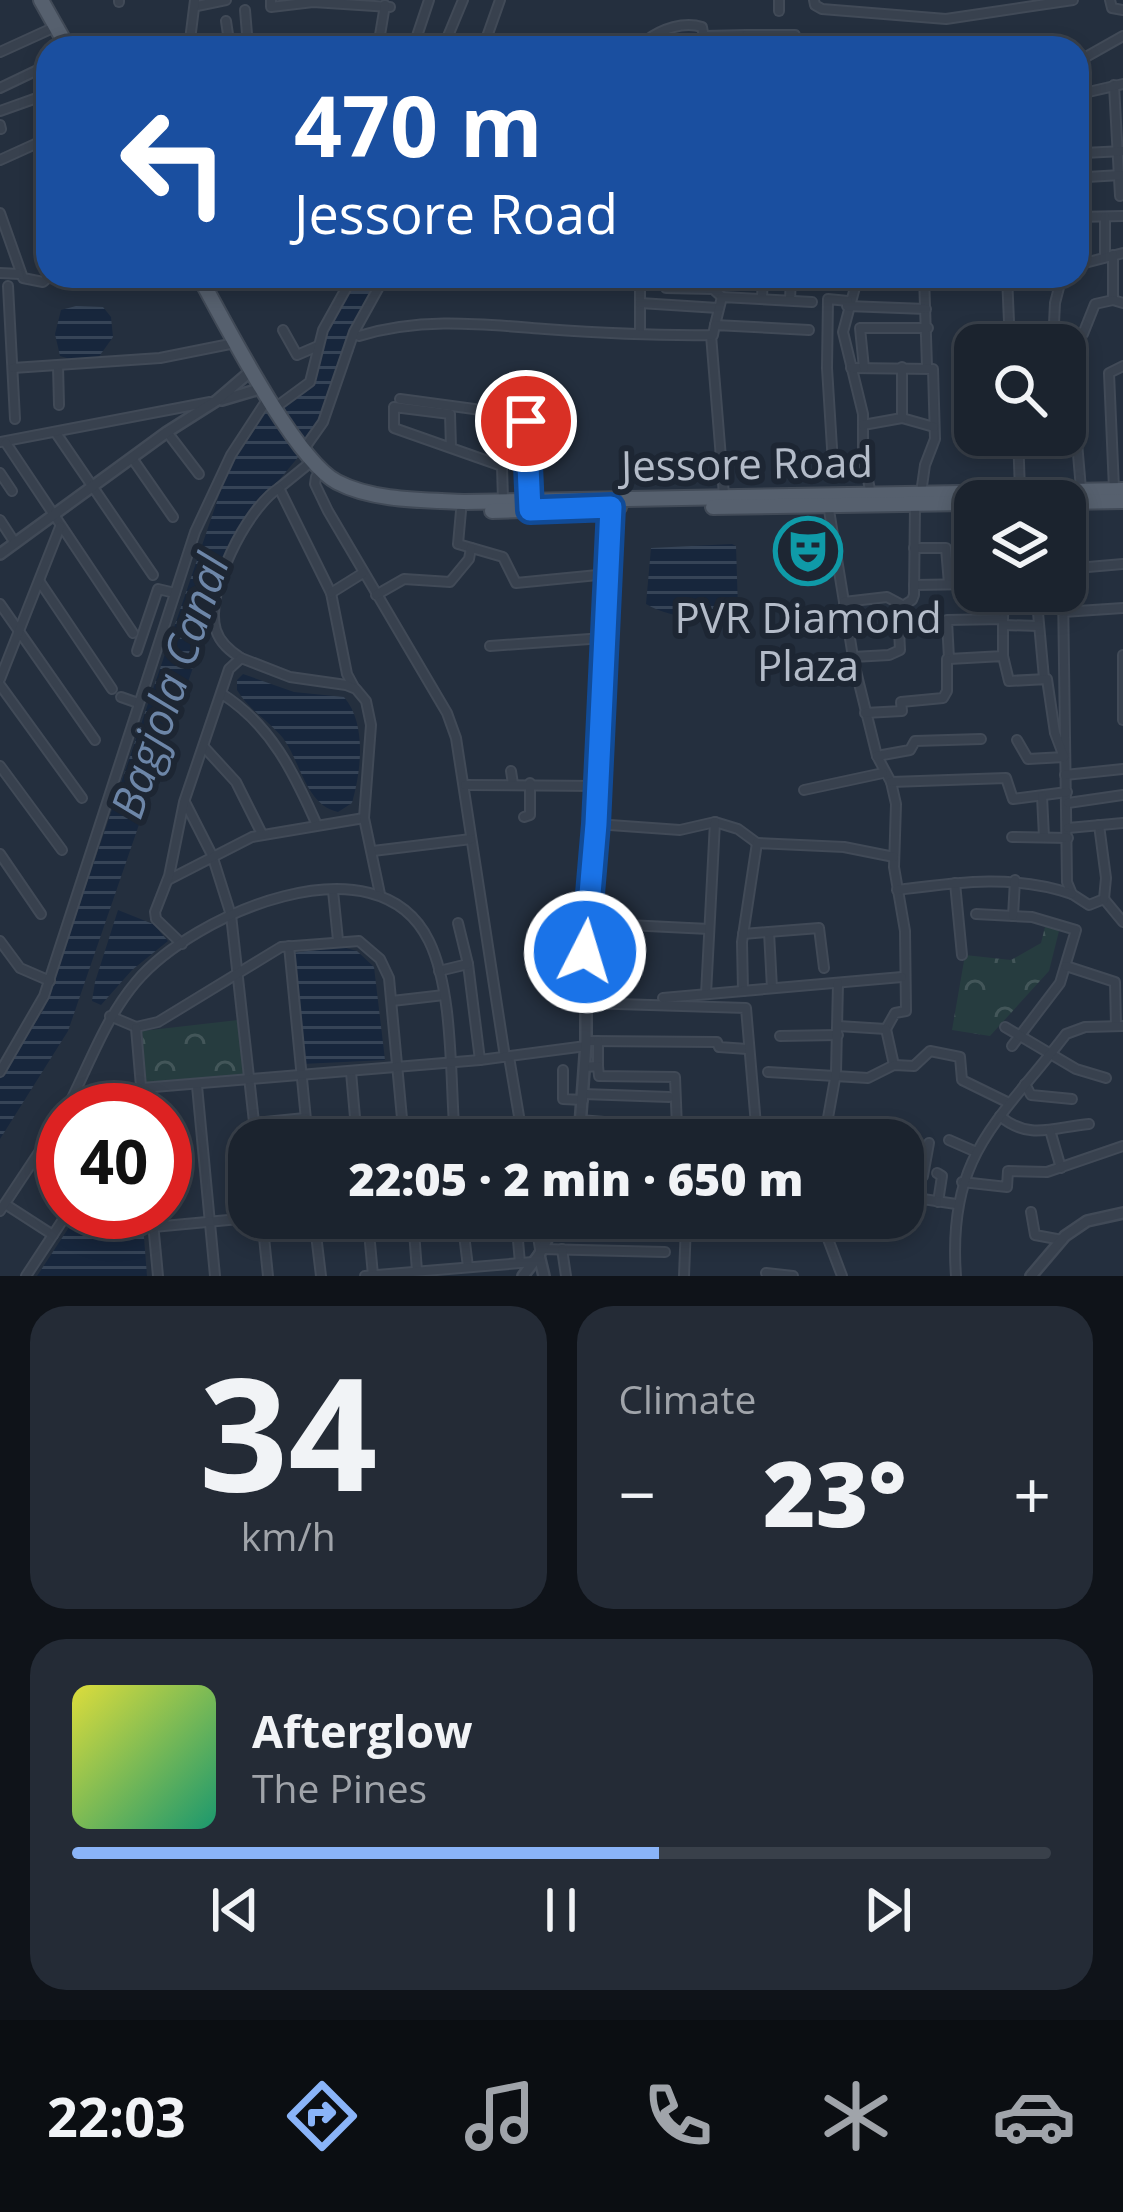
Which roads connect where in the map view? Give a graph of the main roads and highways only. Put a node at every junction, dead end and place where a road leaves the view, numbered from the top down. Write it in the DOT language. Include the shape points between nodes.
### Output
graph roads {
  1 [pos="37,0"];
  2 [pos="57,36"];
  3 [pos="203,288"];
  4 [pos="204,288"];
  5 [pos="250,371"];
  6 [pos="1086,491"];
  7 [pos="1121,495"];
  8 [pos="1086,496"];
  9 [pos="954,499"];
  10 [pos="1086,499"];
  11 [pos="828,500"];
  12 [pos="918,500"];
  13 [pos="430,505"];
  14 [pos="530,505"];
  1 -- 2 [label="main road"];
  3 -- 5 [label="main road"];
  4 -- 5 [label="main road"];
  5 -- 13 [label="main road, Jessore Road" via="309,465 362,491"];
  6 -- 7 [label="main road, Jessore Road"];
  7 -- 8 [label="main road"];
  7 -- 10 [label="main road"];
  9 -- 12 [label="main road, Jessore Road"];
  11 -- 12 [label="main road, Jessore Road"];
  11 -- 12 [label="main road, Jessore Road"];
  11 -- 14 [label="main road, Jessore Road"];
  13 -- 14 [label="main road, Jessore Road"];
  13 -- 14 [label="main road, Jessore Road"];
}
